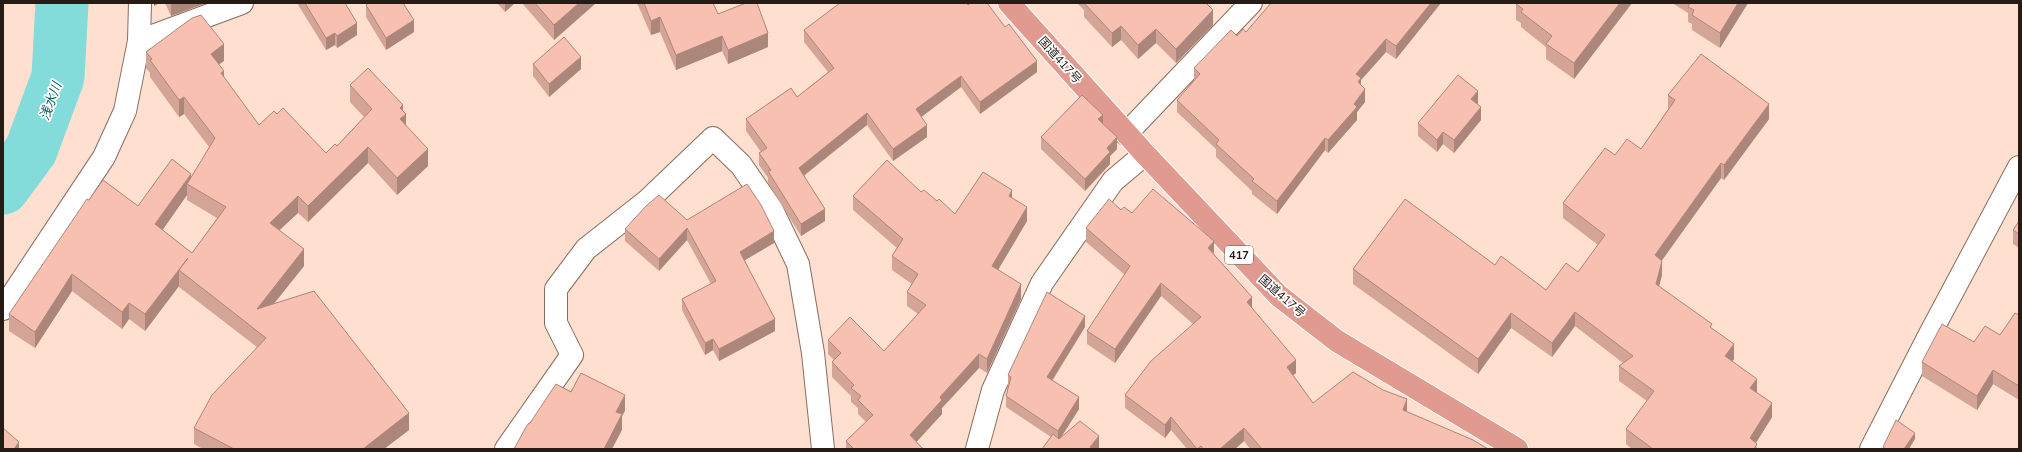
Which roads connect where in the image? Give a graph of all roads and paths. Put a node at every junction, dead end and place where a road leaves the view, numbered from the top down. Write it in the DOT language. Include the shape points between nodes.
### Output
graph roads {
  1 [pos="140,3"];
  2 [pos="242,3"];
  3 [pos="1009,3"];
  4 [pos="1251,3"];
  5 [pos="139,41"];
  6 [pos="1126,134"];
  7 [pos="1144,154"];
  8 [pos="2019,167"];
  9 [pos="3,309"];
  10 [pos="506,449"];
  11 [pos="823,449"];
  12 [pos="977,449"];
  13 [pos="1517,449"];
  14 [pos="1871,449"];
  1 -- 5 [label="street"];
  2 -- 5 [label="street"];
  3 -- 6 [label="highway, 国道417号 / 417"];
  4 -- 6 [label="street"];
  5 -- 9 [label="street" via="125,111 104,157"];
  6 -- 7 [label="highway, 国道417号 / 417"];
  7 -- 12 [label="street" via="1113,181 1042,283 993,390"];
  7 -- 13 [label="highway, 国道417号 / 417" via="1279,296 1336,340"];
  8 -- 14 [label="street"];
  10 -- 11 [label="street" via="572,355 556,323 556,289 586,249 647,201 713,138 741,165 772,210 798,264"];
}
